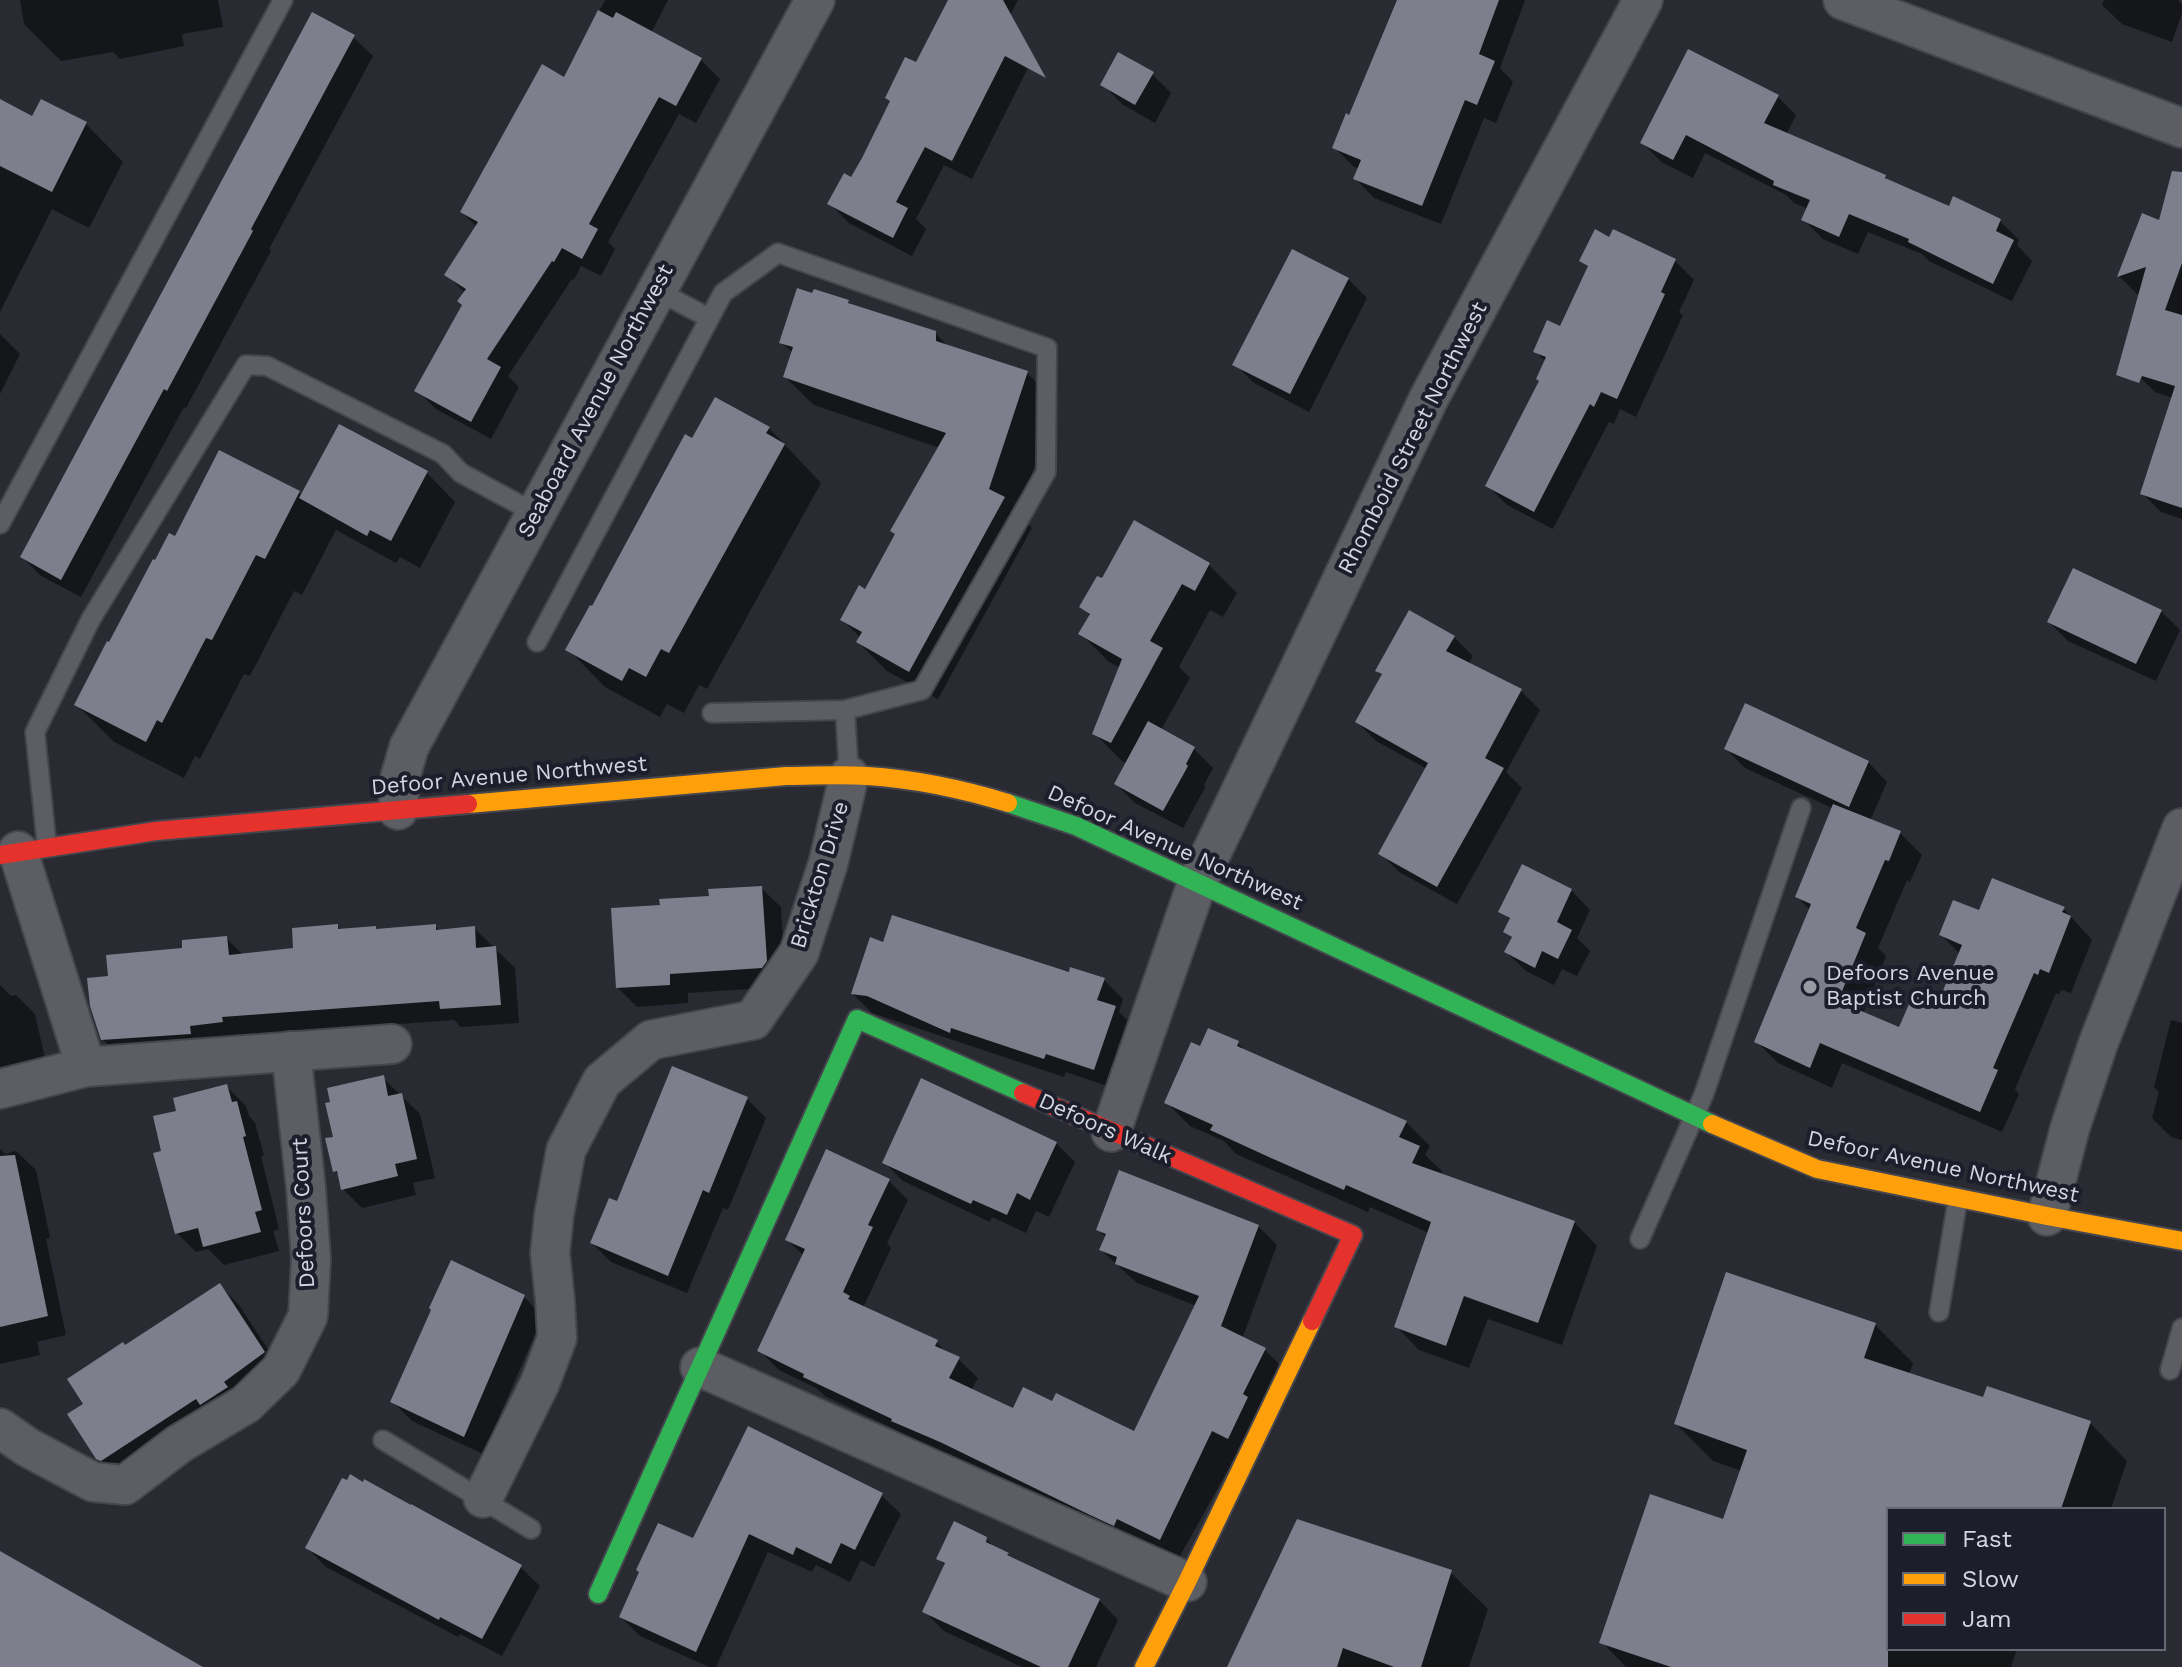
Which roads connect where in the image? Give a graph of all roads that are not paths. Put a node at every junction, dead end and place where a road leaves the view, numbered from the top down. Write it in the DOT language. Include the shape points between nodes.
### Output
graph roads {
  1 [pos="283,0"];
  2 [pos="815,0"];
  3 [pos="1643,0"];
  4 [pos="1843,0"];
  5 [pos="2182,128"];
  6 [pos="656,290"];
  7 [pos="709,318"];
  8 [pos="535,513"];
  9 [pos="0,524"];
  10 [pos="537,642"];
  11 [pos="845,710"];
  12 [pos="712,713"];
  13 [pos="849,776"];
  14 [pos="1801,808"];
  15 [pos="398,810"];
  16 [pos="2182,828"];
  17 [pos="22,851"];
  18 [pos="1197,883"];
  19 [pos="392,1044"];
  20 [pos="291,1051"];
  21 [pos="86,1067"];
  22 [pos="0,1089"];
  23 [pos="1695,1117"];
  24 [pos="1111,1132"];
  25 [pos="1958,1198"];
  26 [pos="2047,1216"];
  27 [pos="1640,1239"];
  28 [pos="2182,1241"];
  29 [pos="1939,1312"];
  30 [pos="2182,1328"];
  31 [pos="700,1367"];
  32 [pos="2170,1370"];
  33 [pos="0,1428"];
  34 [pos="383,1440"];
  35 [pos="483,1498"];
  36 [pos="531,1529"];
  37 [pos="1187,1582"];
  38 [pos="598,1594"];
  39 [pos="1144,1667"];
  1 -- 9 [label="lane"];
  2 -- 6 [label="street, Seaboard Avenue Northwest"];
  3 -- 18 [label="street, Rhomboid Street Northwest" via="1429,398"];
  4 -- 5 [label="street"];
  6 -- 7 [label="lane"];
  6 -- 8 [label="street, Seaboard Avenue Northwest"];
  7 -- 10 [label="lane"];
  7 -- 11 [label="lane" via="723,293 778,253 1047,348 1046,472 922,690"];
  8 -- 15 [label="street, Seaboard Avenue Northwest" via="409,747"];
  8 -- 17 [label="lane" via="461,473 443,454 267,366 246,365 91,619 35,732"];
  11 -- 12 [label="lane"];
  11 -- 13 [label="lane"];
  13 -- 15 [label="street, Defoor Avenue Northwest" via="786,776"];
  13 -- 18 [label="street, Defoor Avenue Northwest" via="948,786 1019,804"];
  13 -- 35 [label="street, Brickton Drive" via="799,953 753,1020 651,1040 602,1081 566,1150 550,1253 557,1338"];
  14 -- 23 [label="lane"];
  15 -- 17 [label="street, Defoor Avenue Northwest" via="156,831"];
  16 -- 26 [label="street" via="2098,1044"];
  17 -- 21 [label="street"];
  18 -- 23 [label="street, Defoor Avenue Northwest"];
  18 -- 24 [label="street, Rhomboid Street Northwest"];
  19 -- 20 [label="street"];
  20 -- 21 [label="street"];
  20 -- 33 [label="street, Defoors Court" via="311,1259 308,1316 281,1370 246,1404 179,1444 125,1485 93,1482"];
  21 -- 22 [label="street"];
  23 -- 25 [label="street, Defoor Avenue Northwest" via="1817,1169"];
  23 -- 27 [label="lane"];
  24 -- 31 [label="street, Defoors Walk" via="857,1019"];
  24 -- 37 [label="street, Defoors Walk" via="1353,1235"];
  25 -- 26 [label="street, Defoor Avenue Northwest"];
  25 -- 29 [label="lane"];
  26 -- 28 [label="street, Defoor Avenue Northwest"];
  30 -- 32 [label="lane"];
  31 -- 37 [label="street"];
  31 -- 38 [label="street, Defoors Walk"];
  34 -- 35 [label="lane"];
  35 -- 36 [label="lane"];
  37 -- 39 [label="street, Defoors Walk"];
}
